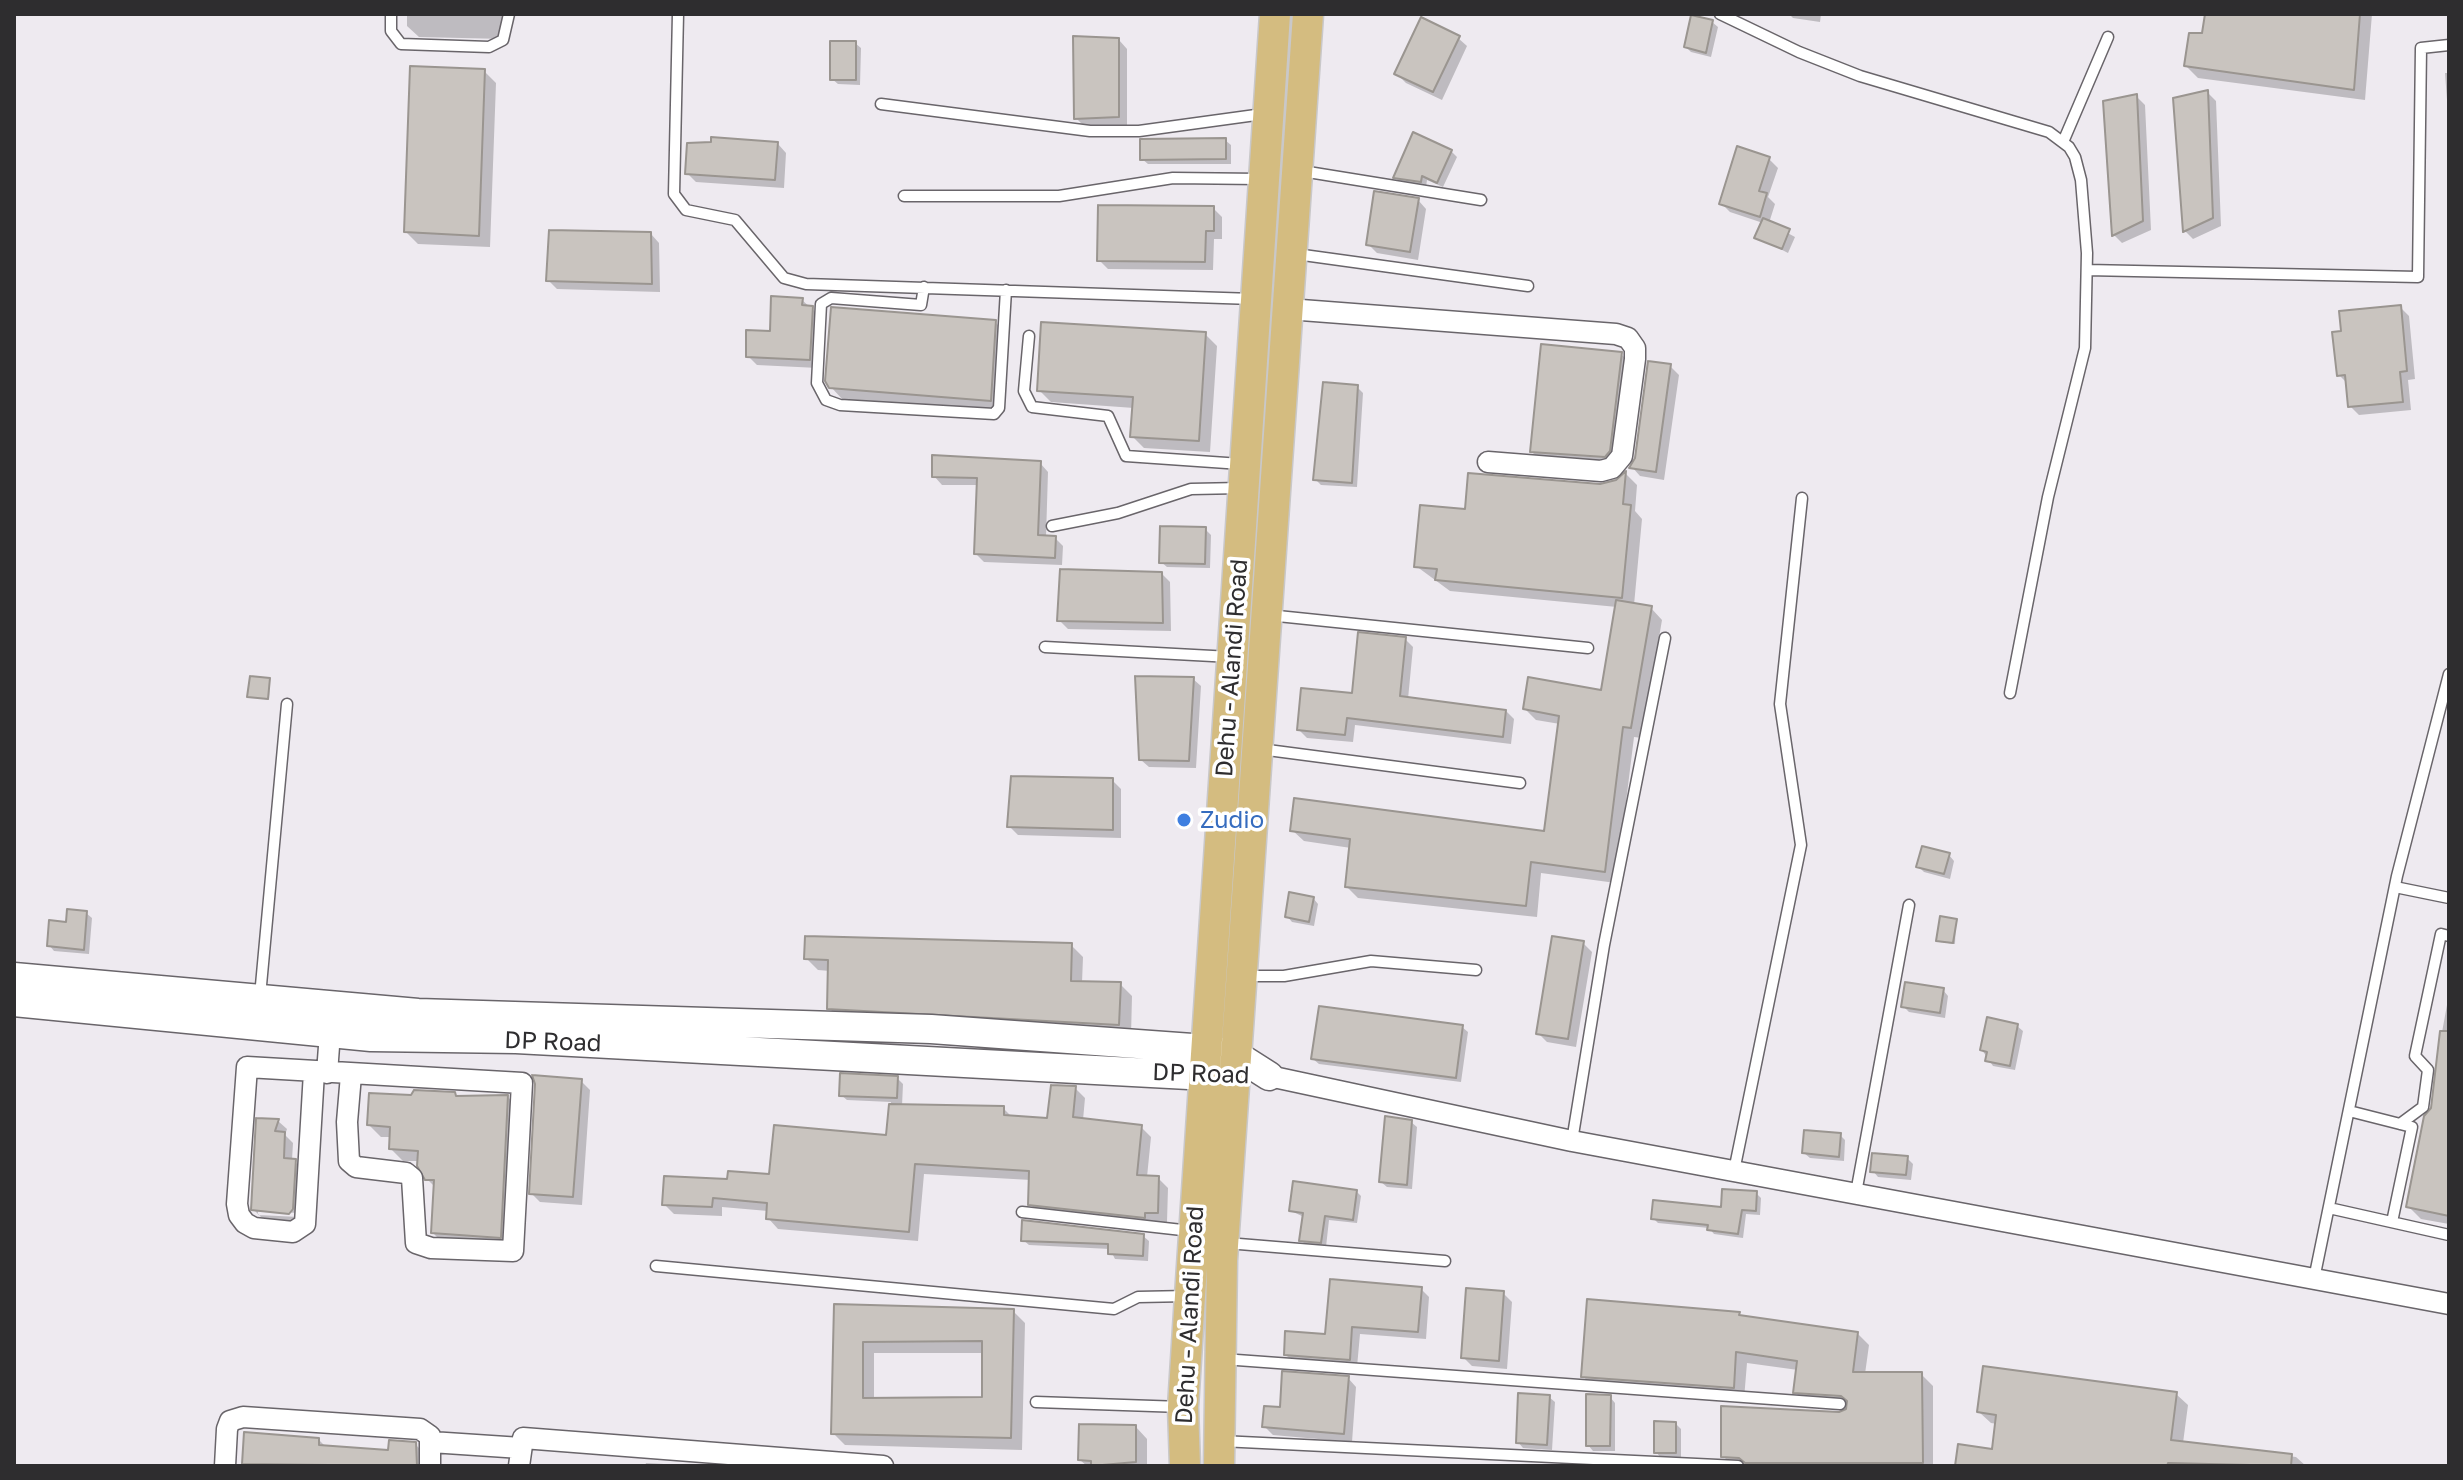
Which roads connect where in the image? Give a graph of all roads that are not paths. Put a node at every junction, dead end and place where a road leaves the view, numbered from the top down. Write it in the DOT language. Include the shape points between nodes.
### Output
graph roads {
  1 [pos="391,14"];
  2 [pos="509,14"];
  3 [pos="678,14"];
  4 [pos="1275,14"];
  5 [pos="1308,14"];
  6 [pos="1720,14"];
  7 [pos="2108,37"];
  8 [pos="2449,45"];
  9 [pos="881,104"];
  10 [pos="1270,112"];
  11 [pos="2063,142"];
  12 [pos="1298,170"];
  13 [pos="1265,179"];
  14 [pos="904,196"];
  15 [pos="1481,200"];
  16 [pos="1292,253"];
  17 [pos="2087,270"];
  18 [pos="1528,286"];
  19 [pos="924,287"];
  20 [pos="1006,290"];
  21 [pos="1257,299"];
  22 [pos="1288,309"];
  23 [pos="1029,336"];
  24 [pos="1488,462"];
  25 [pos="1245,476"];
  26 [pos="1802,498"];
  27 [pos="1052,526"];
  28 [pos="1267,615"];
  29 [pos="1665,638"];
  30 [pos="1045,647"];
  31 [pos="1588,648"];
  32 [pos="1233,657"];
  33 [pos="2449,674"];
  34 [pos="2010,693"];
  35 [pos="287,704"];
  36 [pos="1258,748"];
  37 [pos="1520,783"];
  38 [pos="2395,887"];
  39 [pos="2449,898"];
  40 [pos="1909,905"];
  41 [pos="2449,936"];
  42 [pos="1476,970"];
  43 [pos="1242,976"];
  44 [pos="14,977"];
  45 [pos="259,1000"];
  46 [pos="14,1002"];
  47 [pos="486,1027"];
  48 [pos="330,1033"];
  49 [pos="1205,1062"];
  50 [pos="1235,1066"];
  51 [pos="320,1073"];
  52 [pos="351,1075"];
  53 [pos="1269,1076"];
  54 [pos="2349,1111"];
  55 [pos="2400,1124"];
  56 [pos="1572,1141"];
  57 [pos="1734,1171"];
  58 [pos="1856,1193"];
  59 [pos="2329,1208"];
  60 [pos="1022,1212"];
  61 [pos="2392,1222"];
  62 [pos="1194,1231"];
  63 [pos="2449,1235"];
  64 [pos="1223,1243"];
  65 [pos="1445,1261"];
  66 [pos="656,1266"];
  67 [pos="2314,1279"];
  68 [pos="1190,1296"];
  69 [pos="2449,1304"];
  70 [pos="1219,1358"];
  71 [pos="1219,1391"];
  72 [pos="1184,1399"];
  73 [pos="1036,1402"];
  74 [pos="1840,1404"];
  75 [pos="431,1442"];
  76 [pos="1219,1453"];
  77 [pos="520,1457"];
  78 [pos="225,1466"];
  79 [pos="430,1466"];
  80 [pos="883,1466"];
  81 [pos="1185,1466"];
  82 [pos="1738,1466"];
  1 -- 2 [label="lane" via="391,31 401,44 489,47 503,40"];
  3 -- 19 [label="lane" via="671,180 678,204 735,220 776,270 796,283"];
  4 -- 10 [label="main road, Dehu - Alandi Road"];
  5 -- 12 [label="main road, Dehu - Alandi Road"];
  6 -- 11 [label="lane" via="1860,76 2049,132"];
  7 -- 11 [label="lane"];
  8 -- 17 [label="lane" via="2421,48 2418,277"];
  9 -- 10 [label="lane" via="1090,131 1139,131"];
  10 -- 13 [label="main road, Dehu - Alandi Road"];
  11 -- 17 [label="lane" via="2075,157 2081,180"];
  12 -- 15 [label="lane"];
  12 -- 16 [label="main road, Dehu - Alandi Road"];
  13 -- 14 [label="lane" via="1173,178 1059,196"];
  13 -- 21 [label="main road, Dehu - Alandi Road"];
  16 -- 18 [label="lane"];
  16 -- 22 [label="main road, Dehu - Alandi Road"];
  17 -- 34 [label="lane" via="2085,348 2048,497"];
  19 -- 20 [label="lane"];
  19 -- 20 [label="lane" via="921,305 915,306 831,298 821,304 817,383 826,400 994,414 999,408"];
  20 -- 21 [label="lane"];
  21 -- 25 [label="main road, Dehu - Alandi Road"];
  22 -- 24 [label="street" via="1628,338 1635,359 1622,456 1612,468"];
  22 -- 28 [label="main road, Dehu - Alandi Road"];
  23 -- 25 [label="lane" via="1024,391 1032,407 1108,416 1126,456"];
  25 -- 27 [label="lane"];
  25 -- 32 [label="main road, Dehu - Alandi Road"];
  26 -- 57 [label="lane" via="1780,704 1801,845"];
  28 -- 31 [label="lane"];
  28 -- 36 [label="main road, Dehu - Alandi Road"];
  29 -- 56 [label="lane" via="1604,945"];
  30 -- 32 [label="lane"];
  32 -- 49 [label="main road, Dehu - Alandi Road"];
  33 -- 38 [label="lane"];
  35 -- 45 [label="lane"];
  36 -- 37 [label="lane"];
  36 -- 43 [label="main road, Dehu - Alandi Road"];
  38 -- 39 [label="lane"];
  38 -- 54 [label="lane"];
  40 -- 58 [label="lane"];
  41 -- 55 [label="lane" via="2441,934 2415,1056 2428,1070 2423,1107"];
  42 -- 43 [label="lane" via="1361,961 1284,976"];
  43 -- 50 [label="main road, Dehu - Alandi Road"];
  44 -- 45 [label="street, DP Road"];
  45 -- 47 [label="street, DP Road"];
  46 -- 48 [label="street, DP Road"];
  47 -- 48 [label="street, DP Road"];
  47 -- 49 [label="street, DP Road"];
  48 -- 51 [label="street"];
  49 -- 50 [label="street, DP Road"];
  49 -- 62 [label="main road, Dehu - Alandi Road"];
  50 -- 53 [label="street, DP Road"];
  50 -- 64 [label="main road, Dehu - Alandi Road"];
  51 -- 51 [label="street" via="247,1067 237,1204 239,1215 254,1228 293,1232 305,1224"];
  51 -- 52 [label="street"];
  52 -- 52 [label="street" via="349,1161 412,1178 416,1243 513,1251 522,1083"];
  53 -- 56 [label="street"];
  54 -- 55 [label="lane"];
  54 -- 59 [label="lane"];
  55 -- 61 [label="lane" via="2412,1127"];
  56 -- 57 [label="street"];
  57 -- 58 [label="street"];
  58 -- 67 [label="street"];
  59 -- 61 [label="lane"];
  59 -- 67 [label="lane"];
  60 -- 62 [label="lane"];
  61 -- 63 [label="lane"];
  62 -- 68 [label="main road, Dehu - Alandi Road"];
  64 -- 65 [label="lane"];
  64 -- 70 [label="main road, Dehu - Alandi Road"];
  66 -- 68 [label="lane" via="1114,1309 1138,1297"];
  67 -- 69 [label="street"];
  68 -- 72 [label="main road, Dehu - Alandi Road"];
  70 -- 71 [label="main road, Dehu - Alandi Road"];
  70 -- 74 [label="lane"];
  71 -- 72 [label="main road"];
  71 -- 76 [label="main road, Dehu - Alandi Road"];
  72 -- 73 [label="lane"];
  72 -- 81 [label="main road, Dehu - Alandi Road"];
  75 -- 77 [label="street"];
  75 -- 78 [label="street" via="420,1429 243,1417 230,1421"];
  75 -- 79 [label="street"];
  76 -- 82 [label="lane"];
  77 -- 80 [label="street" via="523,1438"];
}
